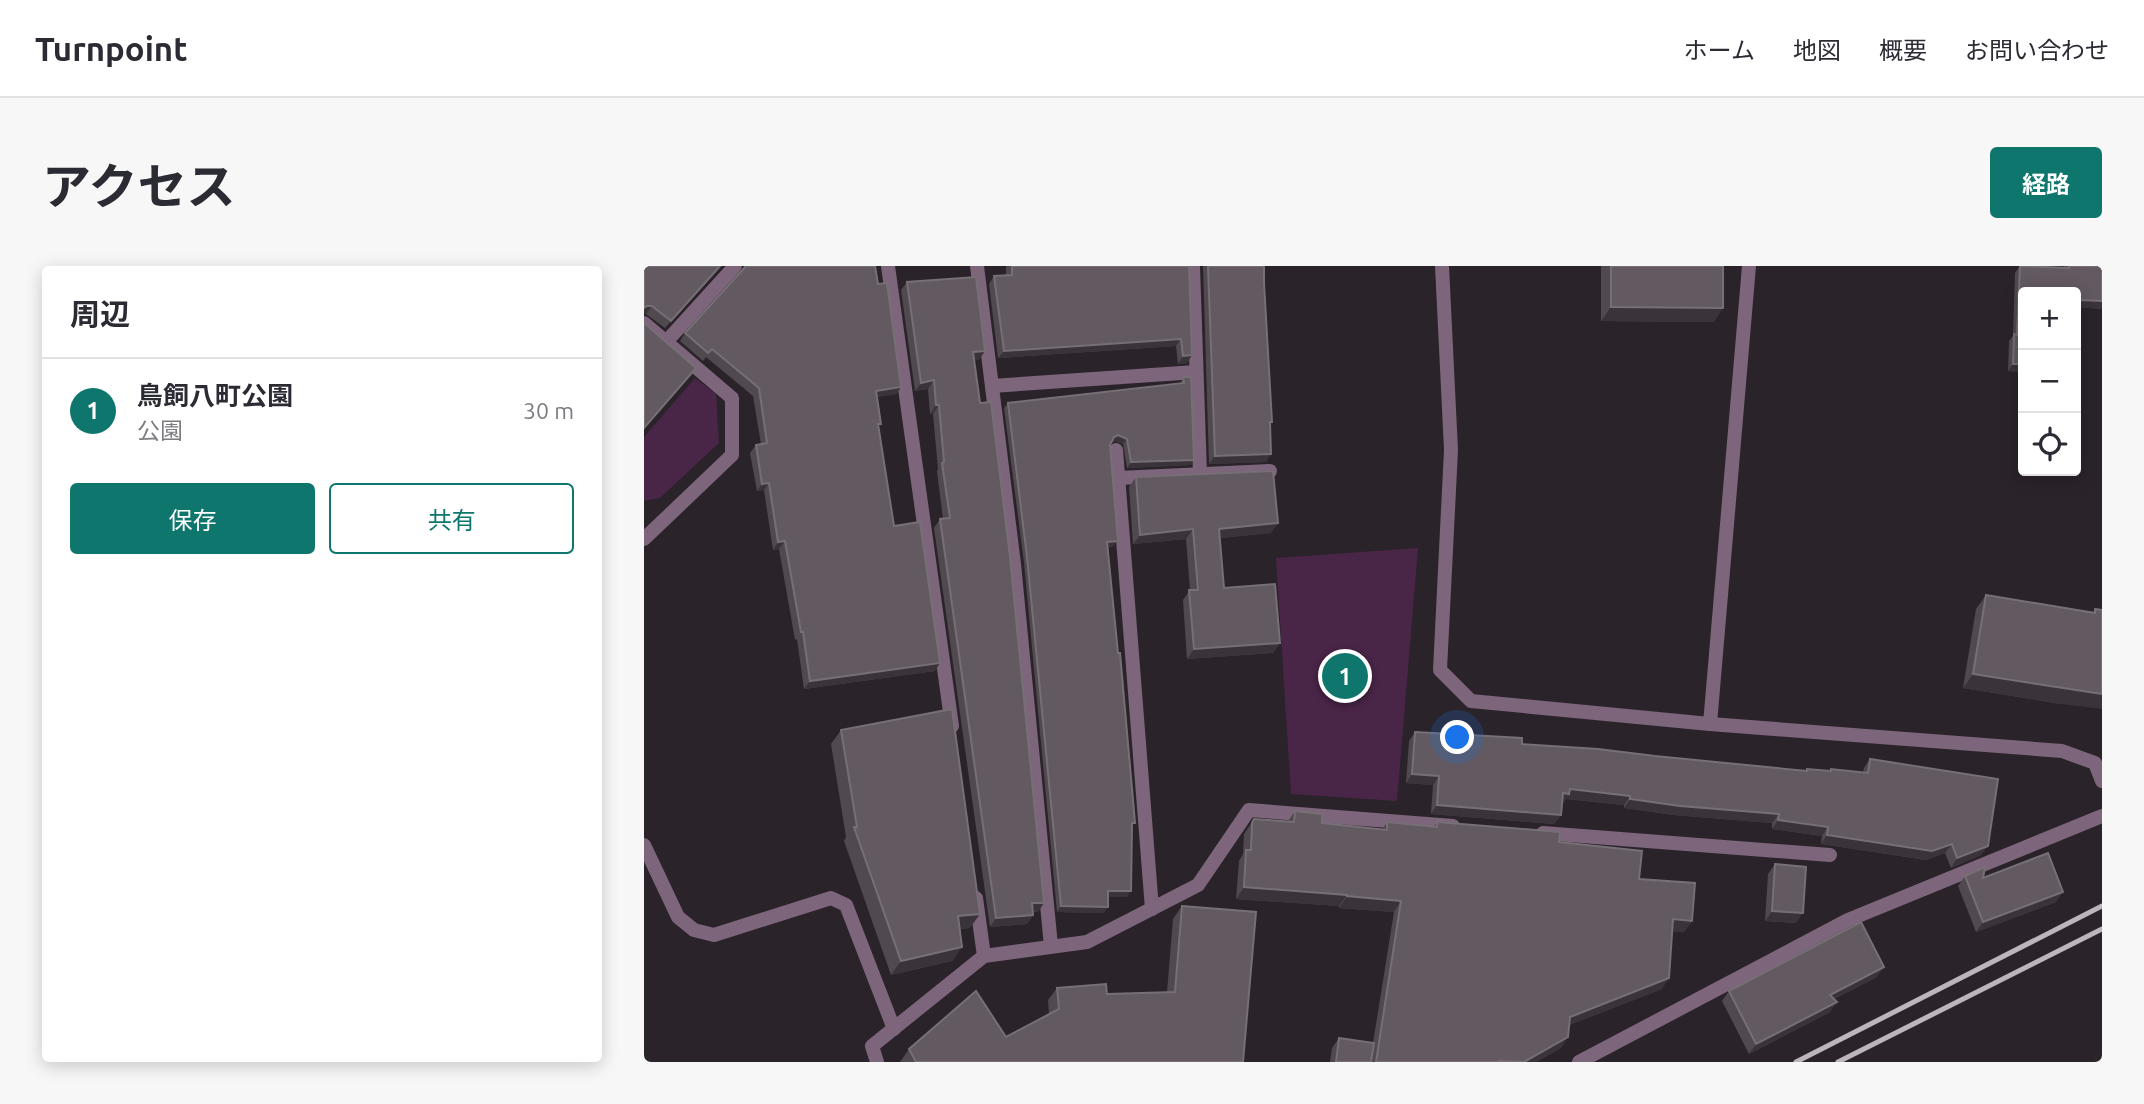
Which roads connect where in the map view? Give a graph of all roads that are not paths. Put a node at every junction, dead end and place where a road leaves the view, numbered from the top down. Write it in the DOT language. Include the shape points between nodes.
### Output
graph roads {
  1 [pos="735,266"];
  2 [pos="888,266"];
  3 [pos="977,266"];
  4 [pos="1193,266"];
  5 [pos="1442,266"];
  6 [pos="1749,266"];
  7 [pos="644,323"];
  8 [pos="666,342"];
  9 [pos="1196,372"];
  10 [pos="992,386"];
  11 [pos="1116,450"];
  12 [pos="1270,471"];
  13 [pos="1200,474"];
  14 [pos="1118,478"];
  15 [pos="647,530"];
  16 [pos="1710,724"];
  17 [pos="953,735"];
  18 [pos="2102,780"];
  19 [pos="2102,816"];
  20 [pos="1473,827"];
  21 [pos="1526,832"];
  22 [pos="644,845"];
  23 [pos="1830,855"];
  24 [pos="974,887"];
  25 [pos="1152,909"];
  26 [pos="1051,946"];
  27 [pos="984,956"];
  28 [pos="894,1029"];
  29 [pos="877,1062"];
  30 [pos="1579,1062"];
  1 -- 8 [label="street"];
  2 -- 17 [label="street"];
  3 -- 10 [label="street"];
  4 -- 9 [label="street"];
  5 -- 16 [label="street" via="1451,450 1440,670 1471,701"];
  6 -- 16 [label="street"];
  7 -- 8 [label="street"];
  8 -- 15 [label="street" via="732,398 732,454"];
  9 -- 10 [label="street"];
  9 -- 13 [label="street"];
  10 -- 26 [label="street"];
  11 -- 14 [label="street"];
  12 -- 13 [label="street"];
  13 -- 14 [label="street"];
  14 -- 25 [label="street"];
  16 -- 18 [label="street" via="2062,751 2095,763"];
  19 -- 30 [label="street" via="1848,920"];
  20 -- 25 [label="street" via="1249,810 1198,885"];
  21 -- 23 [label="street"];
  22 -- 28 [label="street" via="678,918 694,930 714,935 831,898 846,905"];
  24 -- 27 [label="street"];
  25 -- 26 [label="street" via="1087,942"];
  26 -- 27 [label="street"];
  27 -- 28 [label="street"];
  28 -- 29 [label="street" via="872,1046"];
}
